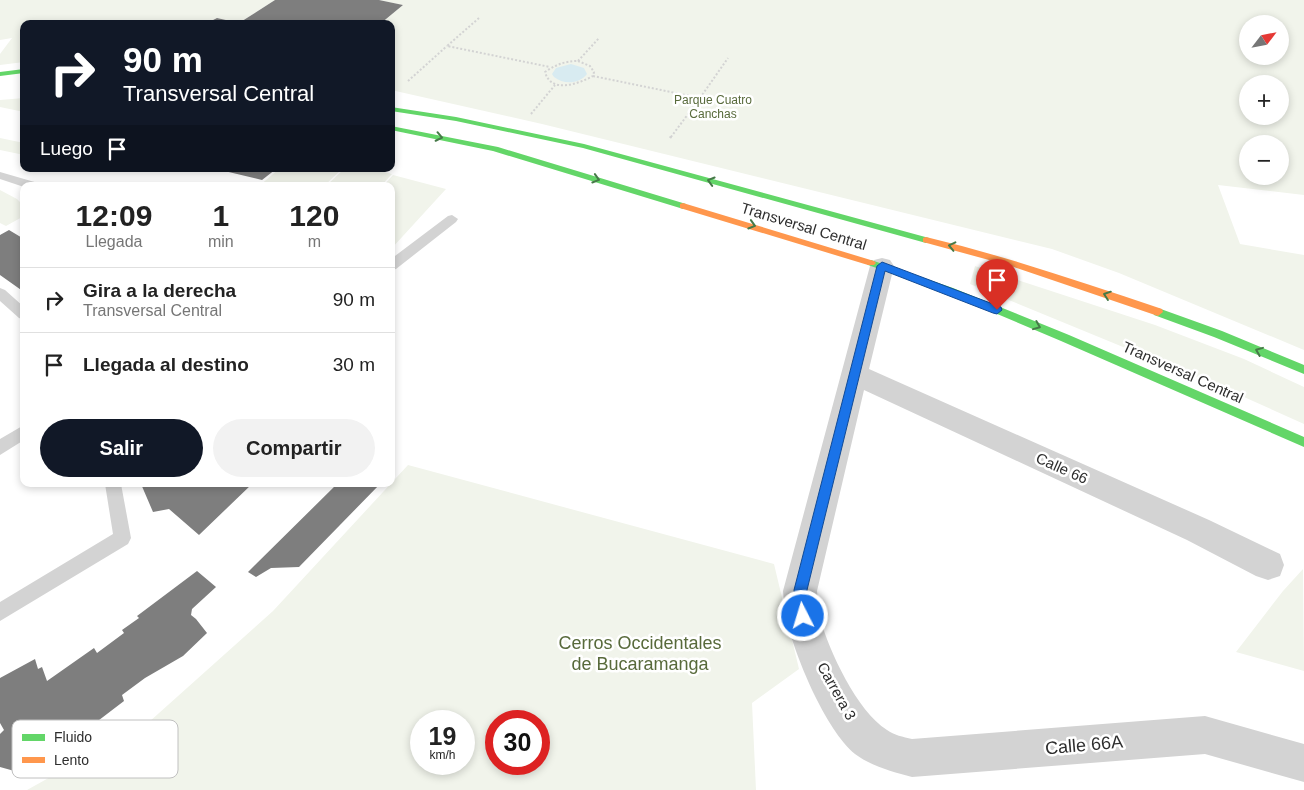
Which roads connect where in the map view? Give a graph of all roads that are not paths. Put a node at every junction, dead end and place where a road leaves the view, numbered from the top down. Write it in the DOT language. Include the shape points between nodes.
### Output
graph roads {
  1 [pos="20,72"];
  2 [pos="0,74"];
  3 [pos="395,104"];
  4 [pos="395,110"];
  5 [pos="442,116"];
  6 [pos="395,129"];
  7 [pos="0,175"];
  8 [pos="20,182"];
  9 [pos="452,219"];
  10 [pos="395,263"];
  11 [pos="882,266"];
  12 [pos="0,293"];
  13 [pos="20,312"];
  14 [pos="1304,370"];
  15 [pos="854,374"];
  16 [pos="20,434"];
  17 [pos="1304,442"];
  18 [pos="0,448"];
  19 [pos="114,487"];
  20 [pos="1268,566"];
  21 [pos="0,612"];
  22 [pos="865,737"];
  23 [pos="1304,764"];
  1 -- 2 [label="main road"];
  3 -- 5 [label="main road"];
  4 -- 5 [label="main road, Transversal Central"];
  14 -- 5 [label="main road, Transversal Central, one-way" via="1166,315 958,247 519,130"];
  6 -- 11 [label="main road, Transversal Central, one-way" via="505,152"];
  7 -- 8 [label="lane"];
  9 -- 10 [label="lane"];
  11 -- 15 [label="street, Carrera 3"];
  11 -- 17 [label="main road, Transversal Central, one-way" via="1082,345"];
  12 -- 13 [label="lane"];
  15 -- 20 [label="street, Calle 66" via="1198,530"];
  15 -- 22 [label="street, Carrera 3" via="800,590 803,616 821,665 842,706"];
  16 -- 18 [label="lane"];
  19 -- 21 [label="lane" via="122,538"];
  22 -- 23 [label="street, Calle 66A" via="890,753 912,758 1205,735"];
}
